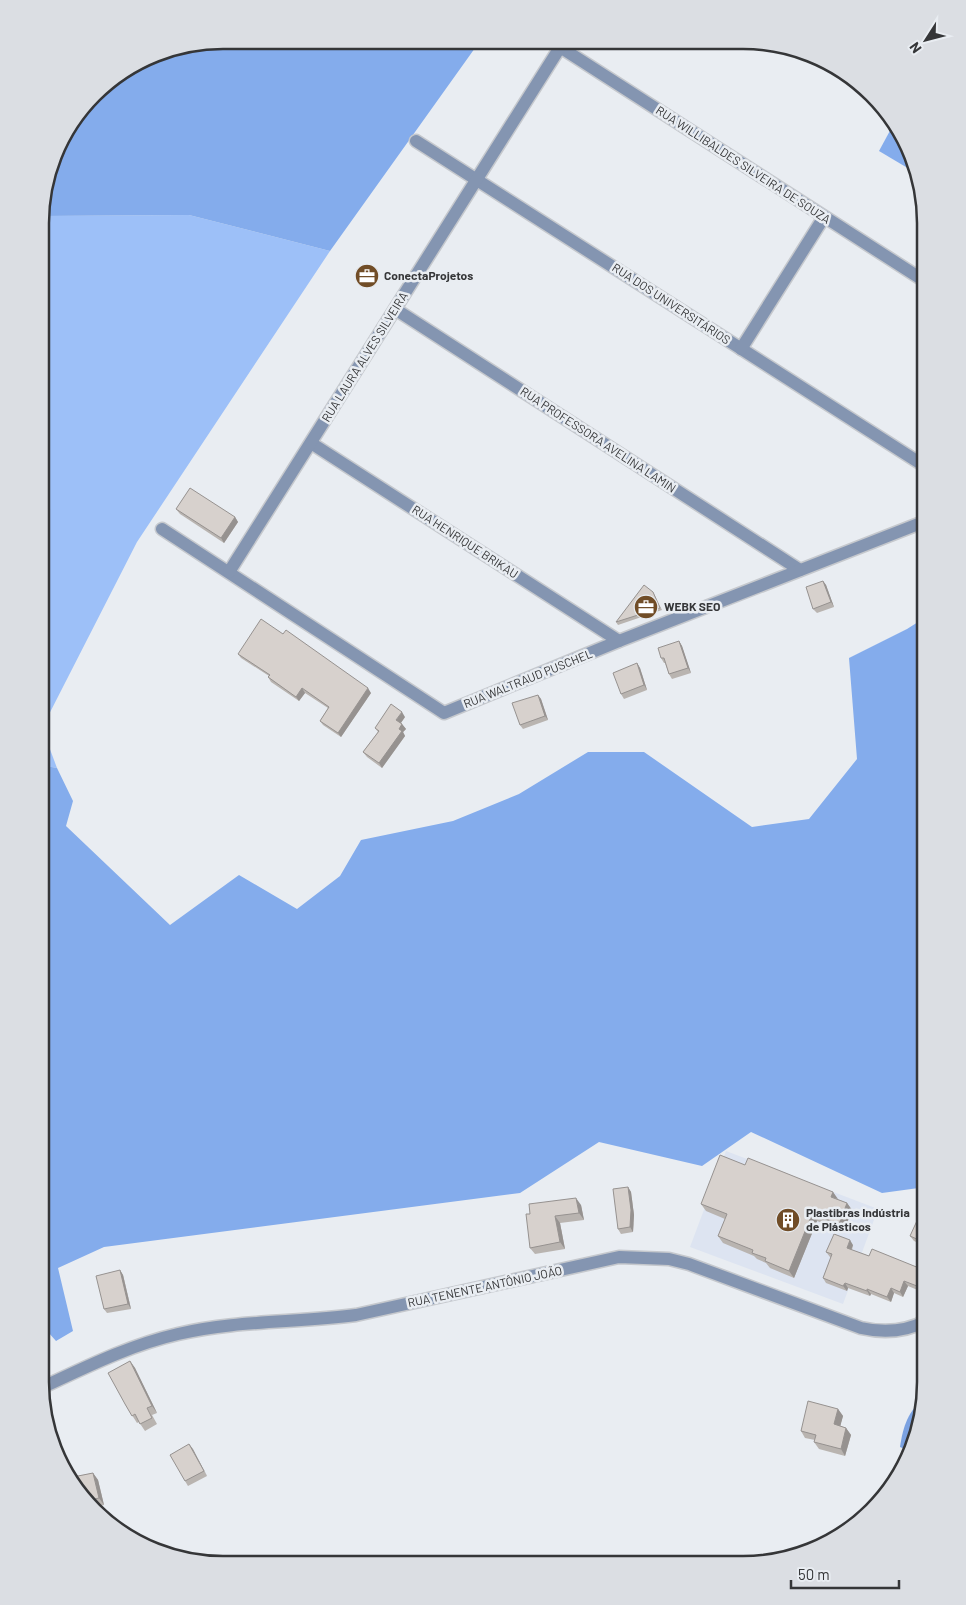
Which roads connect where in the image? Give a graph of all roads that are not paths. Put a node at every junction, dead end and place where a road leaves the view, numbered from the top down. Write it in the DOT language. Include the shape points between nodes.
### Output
graph roads {
  1 [pos="559,49"];
  2 [pos="570,49"];
  3 [pos="416,141"];
  4 [pos="477,180"];
  5 [pos="824,216"];
  6 [pos="917,276"];
  7 [pos="395,309"];
  8 [pos="741,349"];
  9 [pos="311,443"];
  10 [pos="917,461"];
  11 [pos="917,525"];
  12 [pos="162,529"];
  13 [pos="800,570"];
  14 [pos="229,572"];
  15 [pos="619,641"];
  16 [pos="917,1324"];
  17 [pos="49,1384"];
  1 -- 4 [label="street, RUA LAURA ALVES SILVEIRA"];
  2 -- 5 [label="street, RUA WILLIBALDES SILVEIRA DE SOUZA"];
  3 -- 4 [label="street, RUA DOS UNIVERSITÁRIOS"];
  4 -- 7 [label="street, RUA LAURA ALVES SILVEIRA"];
  4 -- 8 [label="street, RUA DOS UNIVERSITÁRIOS"];
  5 -- 6 [label="street, RUA WILLIBALDES SILVEIRA DE SOUZA"];
  5 -- 8 [label="street"];
  7 -- 9 [label="street, RUA LAURA ALVES SILVEIRA"];
  7 -- 13 [label="street, RUA PROFESSORA AVELINA LAMIN"];
  8 -- 10 [label="street, RUA DOS UNIVERSITÁRIOS"];
  9 -- 14 [label="street, RUA LAURA ALVES SILVEIRA"];
  9 -- 15 [label="street, RUA HENRIQUE BRIKAU"];
  11 -- 13 [label="street, RUA WALTRAUD PUSCHEL"];
  12 -- 14 [label="street, RUA WALTRAUD PUSCHEL"];
  13 -- 15 [label="street, RUA WALTRAUD PUSCHEL"];
  14 -- 15 [label="street, RUA WALTRAUD PUSCHEL" via="444,713"];
  16 -- 17 [label="street, RUA TENENTE ANTÔNIO JOÃO" via="900,1330 873,1331 689,1264 670,1259 619,1257 356,1314 178,1334 114,1354"];
}
